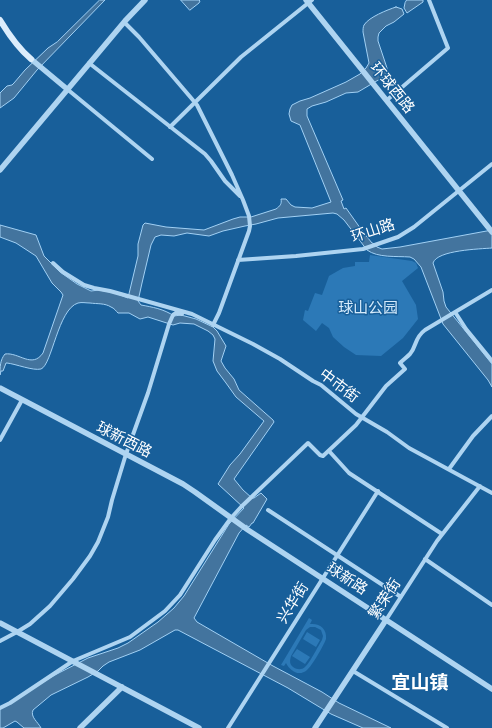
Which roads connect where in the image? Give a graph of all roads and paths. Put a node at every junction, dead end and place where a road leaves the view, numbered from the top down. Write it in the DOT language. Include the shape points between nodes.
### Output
graph roads {
  1 [pos="145,0"];
  2 [pos="429,0"];
  3 [pos="309,1"];
  4 [pos="0,20"];
  5 [pos="124,22"];
  6 [pos="31,59"];
  7 [pos="89,63"];
  8 [pos="67,90"];
  9 [pos="387,100"];
  10 [pos="195,102"];
  11 [pos="170,127"];
  12 [pos="152,160"];
  13 [pos="492,164"];
  14 [pos="0,170"];
  15 [pos="459,191"];
  16 [pos="242,198"];
  17 [pos="490,229"];
  18 [pos="238,260"];
  19 [pos="53,263"];
  20 [pos="492,290"];
  21 [pos="454,312"];
  22 [pos="200,318"];
  23 [pos="214,324"];
  24 [pos="492,361"];
  25 [pos="0,388"];
  26 [pos="22,400"];
  27 [pos="492,416"];
  28 [pos="362,418"];
  29 [pos="0,440"];
  30 [pos="329,451"];
  31 [pos="126,454"];
  32 [pos="449,469"];
  33 [pos="480,486"];
  34 [pos="378,491"];
  35 [pos="492,493"];
  36 [pos="268,510"];
  37 [pos="232,519"];
  38 [pos="248,530"];
  39 [pos="442,534"];
  40 [pos="337,555"];
  41 [pos="425,559"];
  42 [pos="323,578"];
  43 [pos="401,597"];
  44 [pos="492,604"];
  45 [pos="386,620"];
  46 [pos="0,623"];
  47 [pos="18,632"];
  48 [pos="0,641"];
  49 [pos="75,662"];
  50 [pos="353,671"];
  51 [pos="122,688"];
  52 [pos="492,689"];
  53 [pos="0,708"];
  54 [pos="80,728"];
  55 [pos="199,728"];
  56 [pos="228,728"];
  57 [pos="315,728"];
  58 [pos="447,728"];
  1 -- 5 [label="street"];
  2 -- 9 [label="street" via="448,48"];
  3 -- 9 [label="street, 环球西路"];
  3 -- 10 [label="street" via="241,57"];
  4 -- 6 [label="main road" via="17,45"];
  5 -- 7 [label="street"];
  5 -- 10 [label="street"];
  6 -- 8 [label="street"];
  7 -- 8 [label="street"];
  7 -- 11 [label="street"];
  8 -- 12 [label="street"];
  8 -- 14 [label="street"];
  9 -- 15 [label="street, 环球西路"];
  10 -- 11 [label="street"];
  10 -- 16 [label="street"];
  11 -- 16 [label="street" via="207,156"];
  13 -- 15 [label="street, 环山路"];
  15 -- 17 [label="street, 环球西路"];
  15 -- 18 [label="street, 环山路" via="408,231 378,245 363,249"];
  16 -- 18 [label="street" via="250,226"];
  18 -- 23 [label="street"];
  19 -- 22 [label="street" via="84,286 129,296"];
  20 -- 21 [label="street"];
  21 -- 24 [label="street"];
  21 -- 28 [label="street" via="418,336 410,354 400,363 405,369 386,386"];
  22 -- 23 [label="street, 中市街"];
  22 -- 31 [label="street" via="179,313 173,315"];
  23 -- 28 [label="street, 中市街" via="321,385"];
  25 -- 26 [label="street, 球新西路"];
  26 -- 29 [label="street"];
  26 -- 31 [label="street, 球新西路"];
  27 -- 32 [label="street" via="473,436"];
  28 -- 30 [label="street"];
  28 -- 32 [label="street, 中市街" via="409,448"];
  30 -- 34 [label="street" via="349,473"];
  30 -- 37 [label="street" via="323,456 308,444 252,496"];
  31 -- 37 [label="street, 球新西路" via="182,484"];
  31 -- 47 [label="street" via="105,526 94,549 58,597 35,620"];
  32 -- 33 [label="street, 中市街"];
  33 -- 35 [label="street, 中市街"];
  33 -- 39 [label="street, 繁荣街"];
  34 -- 39 [label="street"];
  34 -- 40 [label="street, 兴华街"];
  36 -- 40 [label="street"];
  37 -- 38 [label="street, 球新西路"];
  37 -- 49 [label="street" via="215,540 180,595 165,611 130,638"];
  38 -- 42 [label="street, 球新路"];
  39 -- 41 [label="street, 繁荣街"];
  40 -- 42 [label="street, 兴华街"];
  40 -- 43 [label="street"];
  41 -- 43 [label="street, 繁荣街"];
  41 -- 44 [label="street"];
  42 -- 45 [label="street, 球新路"];
  42 -- 56 [label="street, 兴华街"];
  43 -- 45 [label="street, 繁荣街"];
  45 -- 50 [label="street, 繁荣街"];
  45 -- 52 [label="street, 球新路"];
  46 -- 47 [label="street"];
  47 -- 48 [label="street"];
  47 -- 49 [label="street"];
  49 -- 51 [label="street"];
  49 -- 53 [label="street"];
  50 -- 57 [label="street, 繁荣街"];
  50 -- 58 [label="street"];
  51 -- 54 [label="street"];
  51 -- 55 [label="street"];
}
